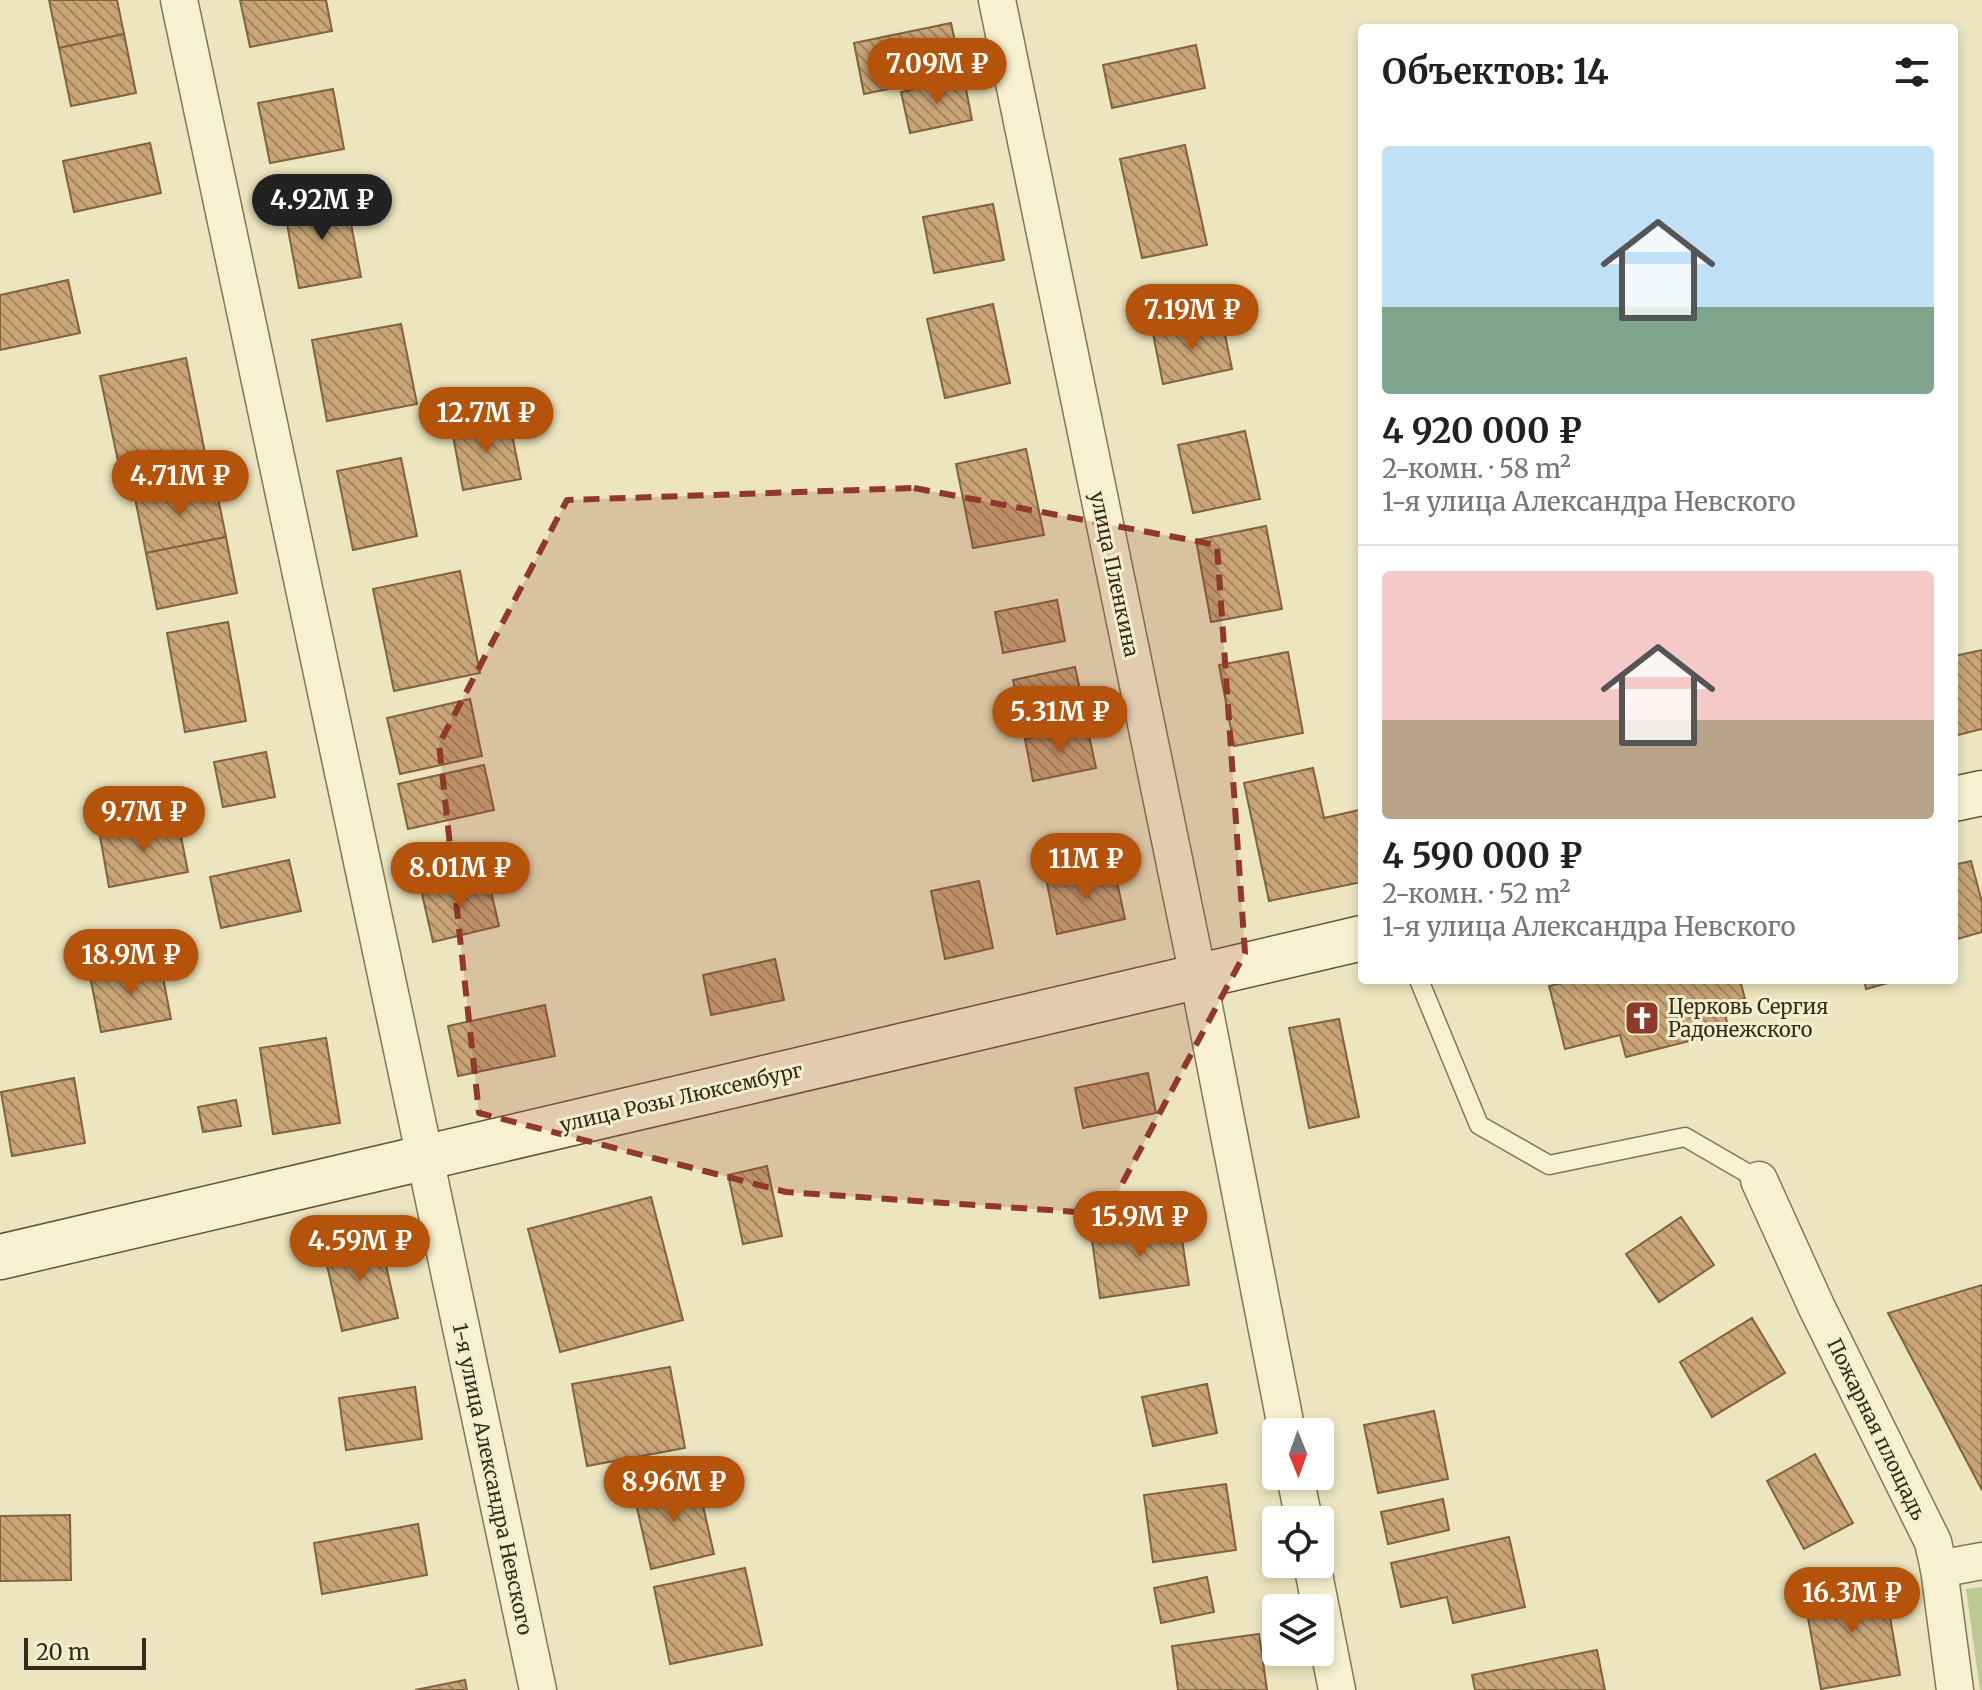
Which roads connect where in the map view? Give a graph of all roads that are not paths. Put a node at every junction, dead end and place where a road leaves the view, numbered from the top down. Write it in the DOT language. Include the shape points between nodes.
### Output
graph roads {
  1 [pos="179,0"];
  2 [pos="997,0"];
  3 [pos="1982,793"];
  4 [pos="1958,798"];
  5 [pos="1358,939"];
  6 [pos="1198,976"];
  7 [pos="1421,984"];
  8 [pos="425,1157"];
  9 [pos="1759,1180"];
  10 [pos="0,1257"];
  11 [pos="1284,1418"];
  12 [pos="1982,1561"];
  13 [pos="1939,1569"];
  14 [pos="1315,1578"];
  15 [pos="538,1690"];
  16 [pos="1337,1690"];
  17 [pos="1955,1690"];
  1 -- 8 [label="street, 1-я улица Александра Невского"];
  2 -- 6 [label="street, улица Пленкина"];
  3 -- 4 [label="street"];
  5 -- 6 [label="street, улица Розы Люксембург"];
  6 -- 8 [label="street, улица Розы Люксембург"];
  6 -- 11 [label="street, улица Пленкина"];
  7 -- 9 [label="lane" via="1479,1125 1549,1165 1685,1137"];
  8 -- 10 [label="street, улица Розы Люксембург"];
  8 -- 15 [label="street, 1-я улица Александра Невского"];
  9 -- 13 [label="street, Пожарная площадь" via="1933,1542"];
  12 -- 13 [label="street"];
  13 -- 17 [label="street, Пожарная площадь"];
  14 -- 16 [label="street"];
}
